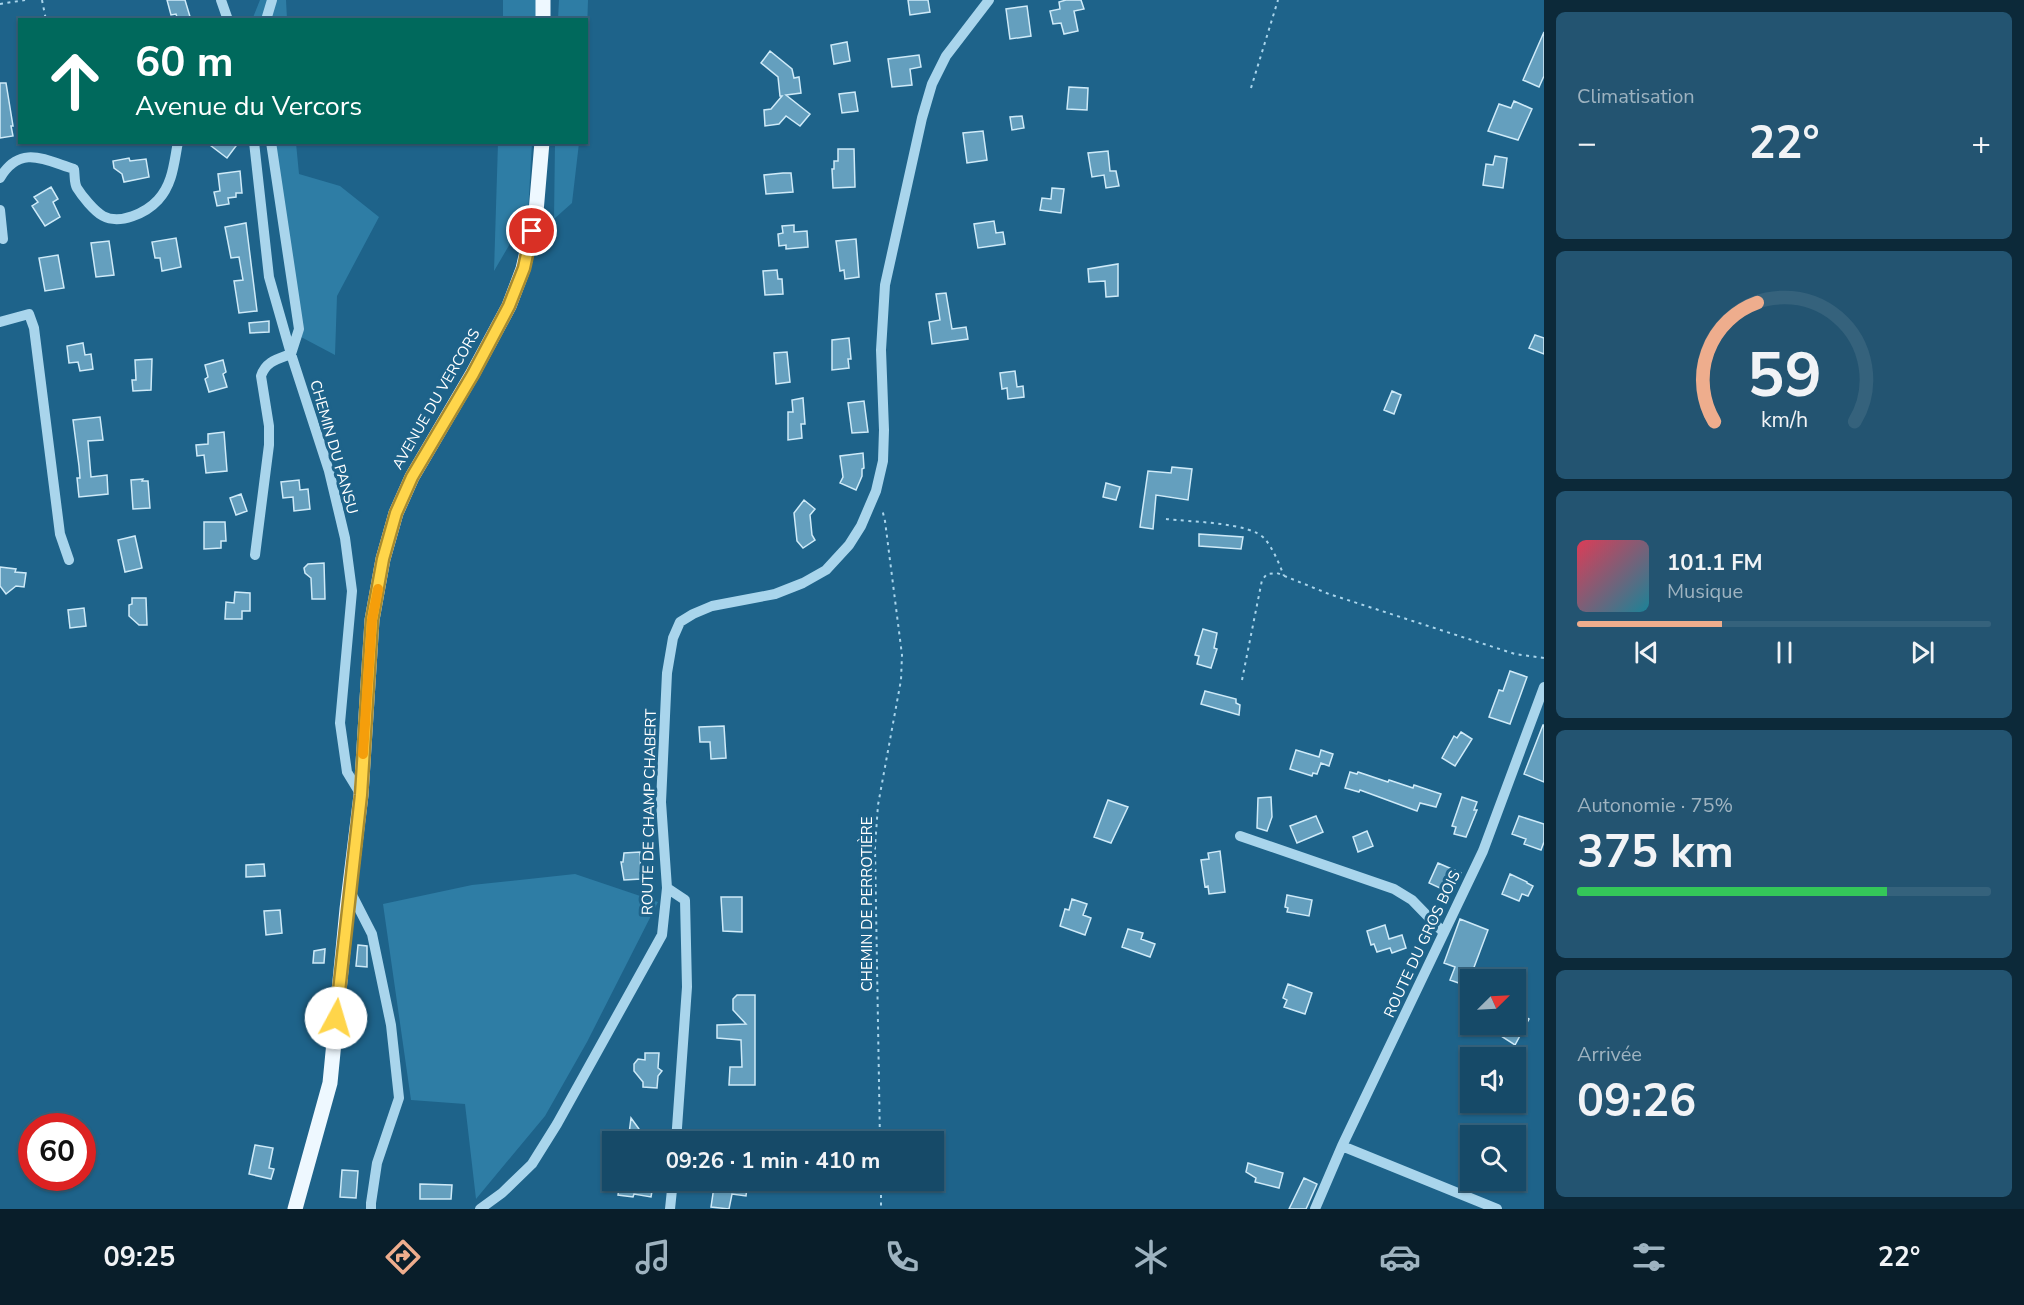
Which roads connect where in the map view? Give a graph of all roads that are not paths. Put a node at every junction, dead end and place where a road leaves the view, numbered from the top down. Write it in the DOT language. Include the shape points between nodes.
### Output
graph roads {
  1 [pos="221,0"];
  2 [pos="272,0"];
  3 [pos="543,0"];
  4 [pos="989,0"];
  5 [pos="227,18"];
  6 [pos="267,18"];
  7 [pos="543,18"];
  8 [pos="178,144"];
  9 [pos="254,144"];
  10 [pos="271,144"];
  11 [pos="542,144"];
  12 [pos="0,178"];
  13 [pos="0,210"];
  14 [pos="3,239"];
  15 [pos="0,322"];
  16 [pos="291,354"];
  17 [pos="255,555"];
  18 [pos="69,560"];
  19 [pos="1544,687"];
  20 [pos="361,795"];
  21 [pos="1240,836"];
  22 [pos="667,888"];
  23 [pos="350,891"];
  24 [pos="1444,933"];
  25 [pos="677,1131"];
  26 [pos="1342,1146"];
  27 [pos="672,1191"];
  28 [pos="295,1209"];
  29 [pos="371,1209"];
  30 [pos="481,1209"];
  31 [pos="670,1209"];
  32 [pos="1315,1209"];
  33 [pos="1497,1209"];
  1 -- 5 [label="street"];
  2 -- 6 [label="street"];
  3 -- 7 [label="main road"];
  4 -- 22 [label="street, ROUTE DE CHAMP CHABERT" via="946,56 932,84 899,214 885,285 881,350 883,461 861,526 826,570 775,594 712,606 693,614 680,622 673,638 667,673 661,802"];
  8 -- 12 [label="street" via="166,189 150,208 126,218 103,216 76,186 74,169 36,156 14,162"];
  9 -- 16 [label="street, CHEMIN DU PANSU" via="269,277"];
  10 -- 16 [label="street" via="299,330"];
  11 -- 20 [label="main road, AVENUE DU VERCORS" via="536,212 524,268 473,374 412,477 396,513 383,559 372,620"];
  13 -- 14 [label="street"];
  15 -- 18 [label="street" via="29,314 34,328 60,534"];
  16 -- 17 [label="street" via="271,362 261,376 269,445"];
  16 -- 20 [label="street, CHEMIN DU PANSU" via="329,471 345,538 352,591 340,723 347,772"];
  19 -- 24 [label="street, ROUTE DU GROS BOIS" via="1483,851"];
  20 -- 23 [label="main road, AVENUE DU VERCORS"];
  21 -- 24 [label="street" via="1394,889 1412,900"];
  22 -- 25 [label="street" via="685,900 687,987"];
  22 -- 30 [label="street, ROUTE DE CHAMP CHABERT" via="662,935 557,1124 532,1164"];
  23 -- 28 [label="main road, AVENUE DU VERCORS" via="330,1083"];
  23 -- 29 [label="street" via="372,934 391,1025 399,1098 377,1163"];
  24 -- 26 [label="street, ROUTE DU GROS BOIS"];
  26 -- 32 [label="street, ROUTE DU GROS BOIS"];
  26 -- 33 [label="street"];
  27 -- 31 [label="street"];
}
